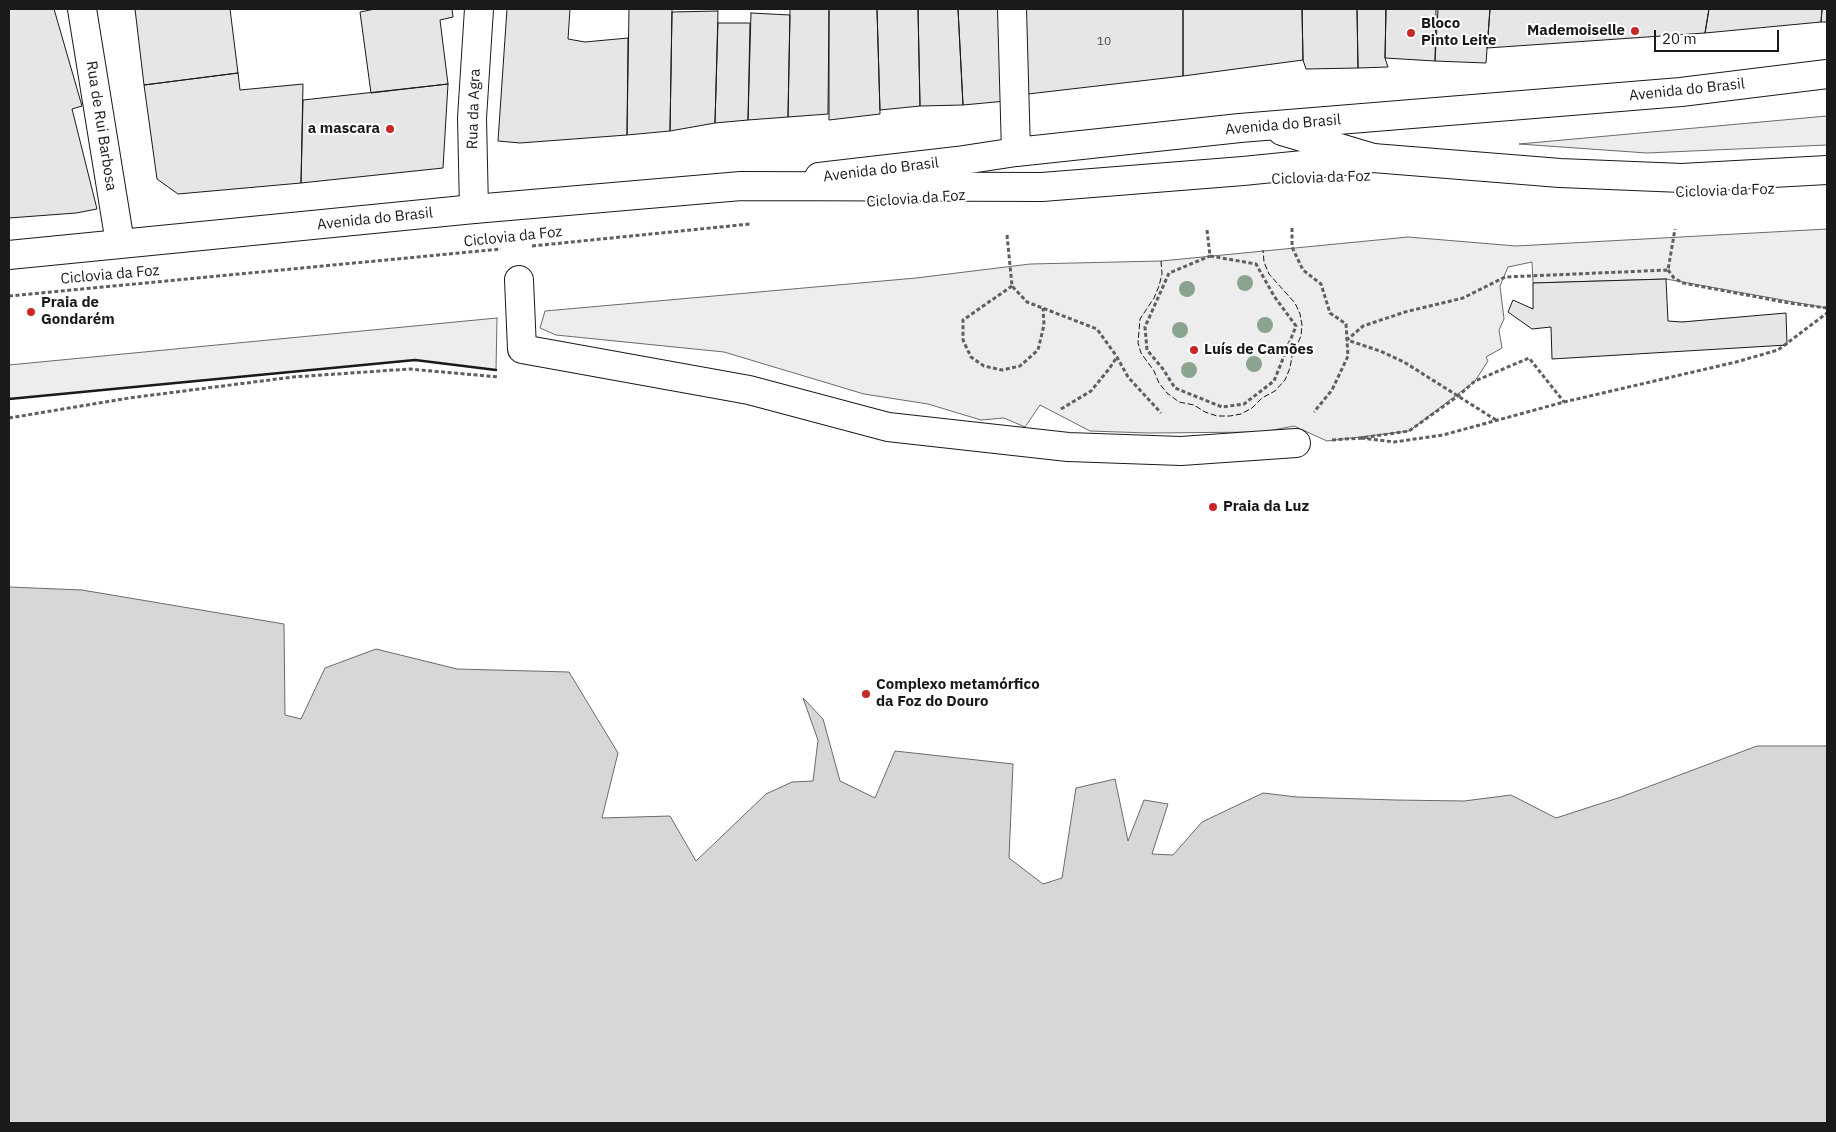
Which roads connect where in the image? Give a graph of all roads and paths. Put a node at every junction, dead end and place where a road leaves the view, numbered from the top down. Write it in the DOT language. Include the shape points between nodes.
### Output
graph roads {
  1 [pos="82,9"];
  2 [pos="479,9"];
  3 [pos="1012,9"];
  4 [pos="1827,74"];
  5 [pos="1266,126"];
  6 [pos="1016,152"];
  7 [pos="1373,158"];
  8 [pos="1827,170"];
  9 [pos="741,186"];
  10 [pos="474,209"];
  11 [pos="757,224"];
  12 [pos="1292,228"];
  13 [pos="1675,229"];
  14 [pos="1207,230"];
  15 [pos="1007,235"];
  16 [pos="120,244"];
  17 [pos="526,246"];
  18 [pos="508,248"];
  19 [pos="9,255"];
  20 [pos="1210,256"];
  21 [pos="1668,270"];
  22 [pos="519,280"];
  23 [pos="1012,286"];
  24 [pos="9,296"];
  25 [pos="1043,308"];
  26 [pos="1827,308"];
  27 [pos="1827,313"];
  28 [pos="1347,340"];
  29 [pos="1117,357"];
  30 [pos="498,377"];
  31 [pos="1458,396"];
  32 [pos="1564,402"];
  33 [pos="9,418"];
  34 [pos="1496,420"];
  35 [pos="1361,438"];
  36 [pos="1027,443"];
  37 [pos="1296,443"];
  38 [pos="1181,451"];
  1 -- 16 [label="main road, Rua de Rui Barbosa"];
  2 -- 10 [label="main road, Rua da Agra" via="472,118"];
  3 -- 6 [label="main road"];
  4 -- 5 [label="main road, Avenida do Brasil" via="1681,92"];
  5 -- 6 [label="main road, Avenida do Brasil"];
  5 -- 7 [label="main road"];
  6 -- 9 [label="main road, Avenida do Brasil"];
  7 -- 8 [label="main road, Avenida do Brasil" via="1560,173 1682,178"];
  7 -- 9 [label="main road, Avenida do Brasil" via="1042,187"];
  9 -- 10 [label="main road, Avenida do Brasil"];
  10 -- 16 [label="main road, Avenida do Brasil"];
  11 -- 17 [label="path, Ciclovia da Foz"];
  12 -- 28 [label="path" via="1292,247 1303,270 1321,284 1330,313 1346,324"];
  13 -- 21 [label="path"];
  14 -- 20 [label="path"];
  15 -- 23 [label="path"];
  16 -- 19 [label="main road, Avenida do Brasil"];
  18 -- 24 [label="path, Ciclovia da Foz"];
  20 -- 20 [label="path" via="1169,273 1145,327 1147,350 1175,388 1222,407 1244,404 1274,381 1296,326 1256,264"];
  21 -- 26 [label="path" via="1683,283"];
  21 -- 28 [label="path" via="1505,277 1463,298 1363,326"];
  22 -- 36 [label="main road" via="522,349 749,390 888,427"];
  23 -- 25 [label="path" via="1028,302"];
  23 -- 25 [label="path" via="963,320 963,340 971,357 984,366 1002,370 1020,366 1038,350 1044,325"];
  25 -- 29 [label="path" via="1097,329"];
  27 -- 32 [label="path" via="1778,350"];
  28 -- 31 [label="path" via="1404,362"];
  28 -- 37 [label="path" via="1348,356 1332,390 1311,415"];
  29 -- 36 [label="path" via="1091,390 1053,414"];
  29 -- 38 [label="path" via="1128,377 1162,414"];
  30 -- 33 [label="path" via="409,369 293,377 129,398"];
  31 -- 32 [label="path" via="1475,381 1529,358"];
  31 -- 34 [label="path"];
  31 -- 35 [label="path" via="1409,431"];
  32 -- 34 [label="path"];
  34 -- 35 [label="path" via="1443,435 1394,442"];
  35 -- 37 [label="path"];
  36 -- 38 [label="main road"];
  37 -- 38 [label="main road"];
}
